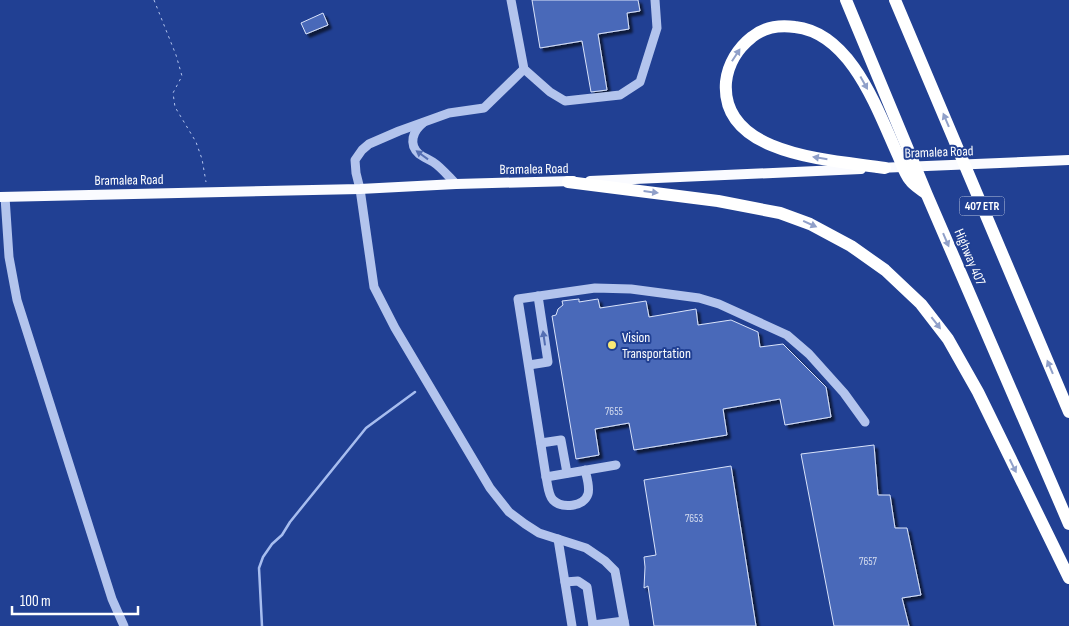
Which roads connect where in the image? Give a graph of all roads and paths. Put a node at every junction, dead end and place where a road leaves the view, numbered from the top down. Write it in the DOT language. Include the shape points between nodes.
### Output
graph roads {
  1 [pos="154,0"];
  2 [pos="511,0"];
  3 [pos="655,0"];
  4 [pos="846,0"];
  5 [pos="895,0"];
  6 [pos="524,69"];
  7 [pos="428,120"];
  8 [pos="1069,160"];
  9 [pos="885,168"];
  10 [pos="568,182"];
  11 [pos="456,184"];
  12 [pos="360,189"];
  13 [pos="208,192"];
  14 [pos="927,195"];
  15 [pos="2,197"];
  16 [pos="538,296"];
  17 [pos="529,365"];
  18 [pos="1069,412"];
  19 [pos="865,422"];
  20 [pos="541,443"];
  21 [pos="616,465"];
  22 [pos="586,470"];
  23 [pos="567,473"];
  24 [pos="546,477"];
  25 [pos="1069,524"];
  26 [pos="558,539"];
  27 [pos="1069,578"];
  28 [pos="565,582"];
  29 [pos="625,623"];
  30 [pos="124,626"];
  31 [pos="572,626"];
  32 [pos="593,626"];
  1 -- 13 [label="path" via="182,76 173,93 175,107 196,142"];
  2 -- 6 [label="lane"];
  3 -- 6 [label="lane" via="657,28 640,82 620,95 565,101"];
  4 -- 14 [label="highway, Highway 407"];
  18 -- 5 [label="highway, 407 ETR, one-way"];
  6 -- 7 [label="lane" via="484,108"];
  11 -- 7 [label="lane, one-way" via="434,162 415,150 414,132"];
  7 -- 12 [label="lane" via="369,144 362,150 355,160"];
  8 -- 9 [label="main road, Bramalea Road"];
  9 -- 10 [label="main road, Bramalea Road"];
  9 -- 14 [label="highway, one-way" via="779,149 748,132 734,115 726,91 731,63 737,52 759,32 780,26 813,31 827,40 844,54 859,74 910,180"];
  10 -- 11 [label="main road, Bramalea Road"];
  10 -- 27 [label="highway, one-way" via="718,201 780,214 810,224 851,246 885,270 921,304 948,339 978,392"];
  11 -- 12 [label="main road, Bramalea Road"];
  12 -- 13 [label="main road, Bramalea Road"];
  12 -- 26 [label="lane" via="374,287 394,328 490,488 509,512 525,524"];
  13 -- 15 [label="main road, Bramalea Road"];
  14 -- 25 [label="highway, Highway 407, one-way"];
  15 -- 30 [label="lane" via="17,300 112,599"];
  17 -- 16 [label="lane, one-way" via="548,362"];
  16 -- 17 [label="lane" via="518,299"];
  16 -- 19 [label="lane" via="595,288 631,289 699,298 718,304 788,335 844,393"];
  17 -- 20 [label="lane"];
  20 -- 23 [label="lane" via="561,440"];
  20 -- 24 [label="lane"];
  21 -- 22 [label="lane"];
  22 -- 23 [label="lane"];
  22 -- 24 [label="lane" via="589,492 580,504 560,505 554,501"];
  23 -- 24 [label="lane"];
  26 -- 28 [label="lane"];
  26 -- 29 [label="lane" via="586,548 616,571"];
  28 -- 31 [label="lane"];
  28 -- 32 [label="lane" via="578,581 587,587"];
  29 -- 32 [label="lane"];
}
